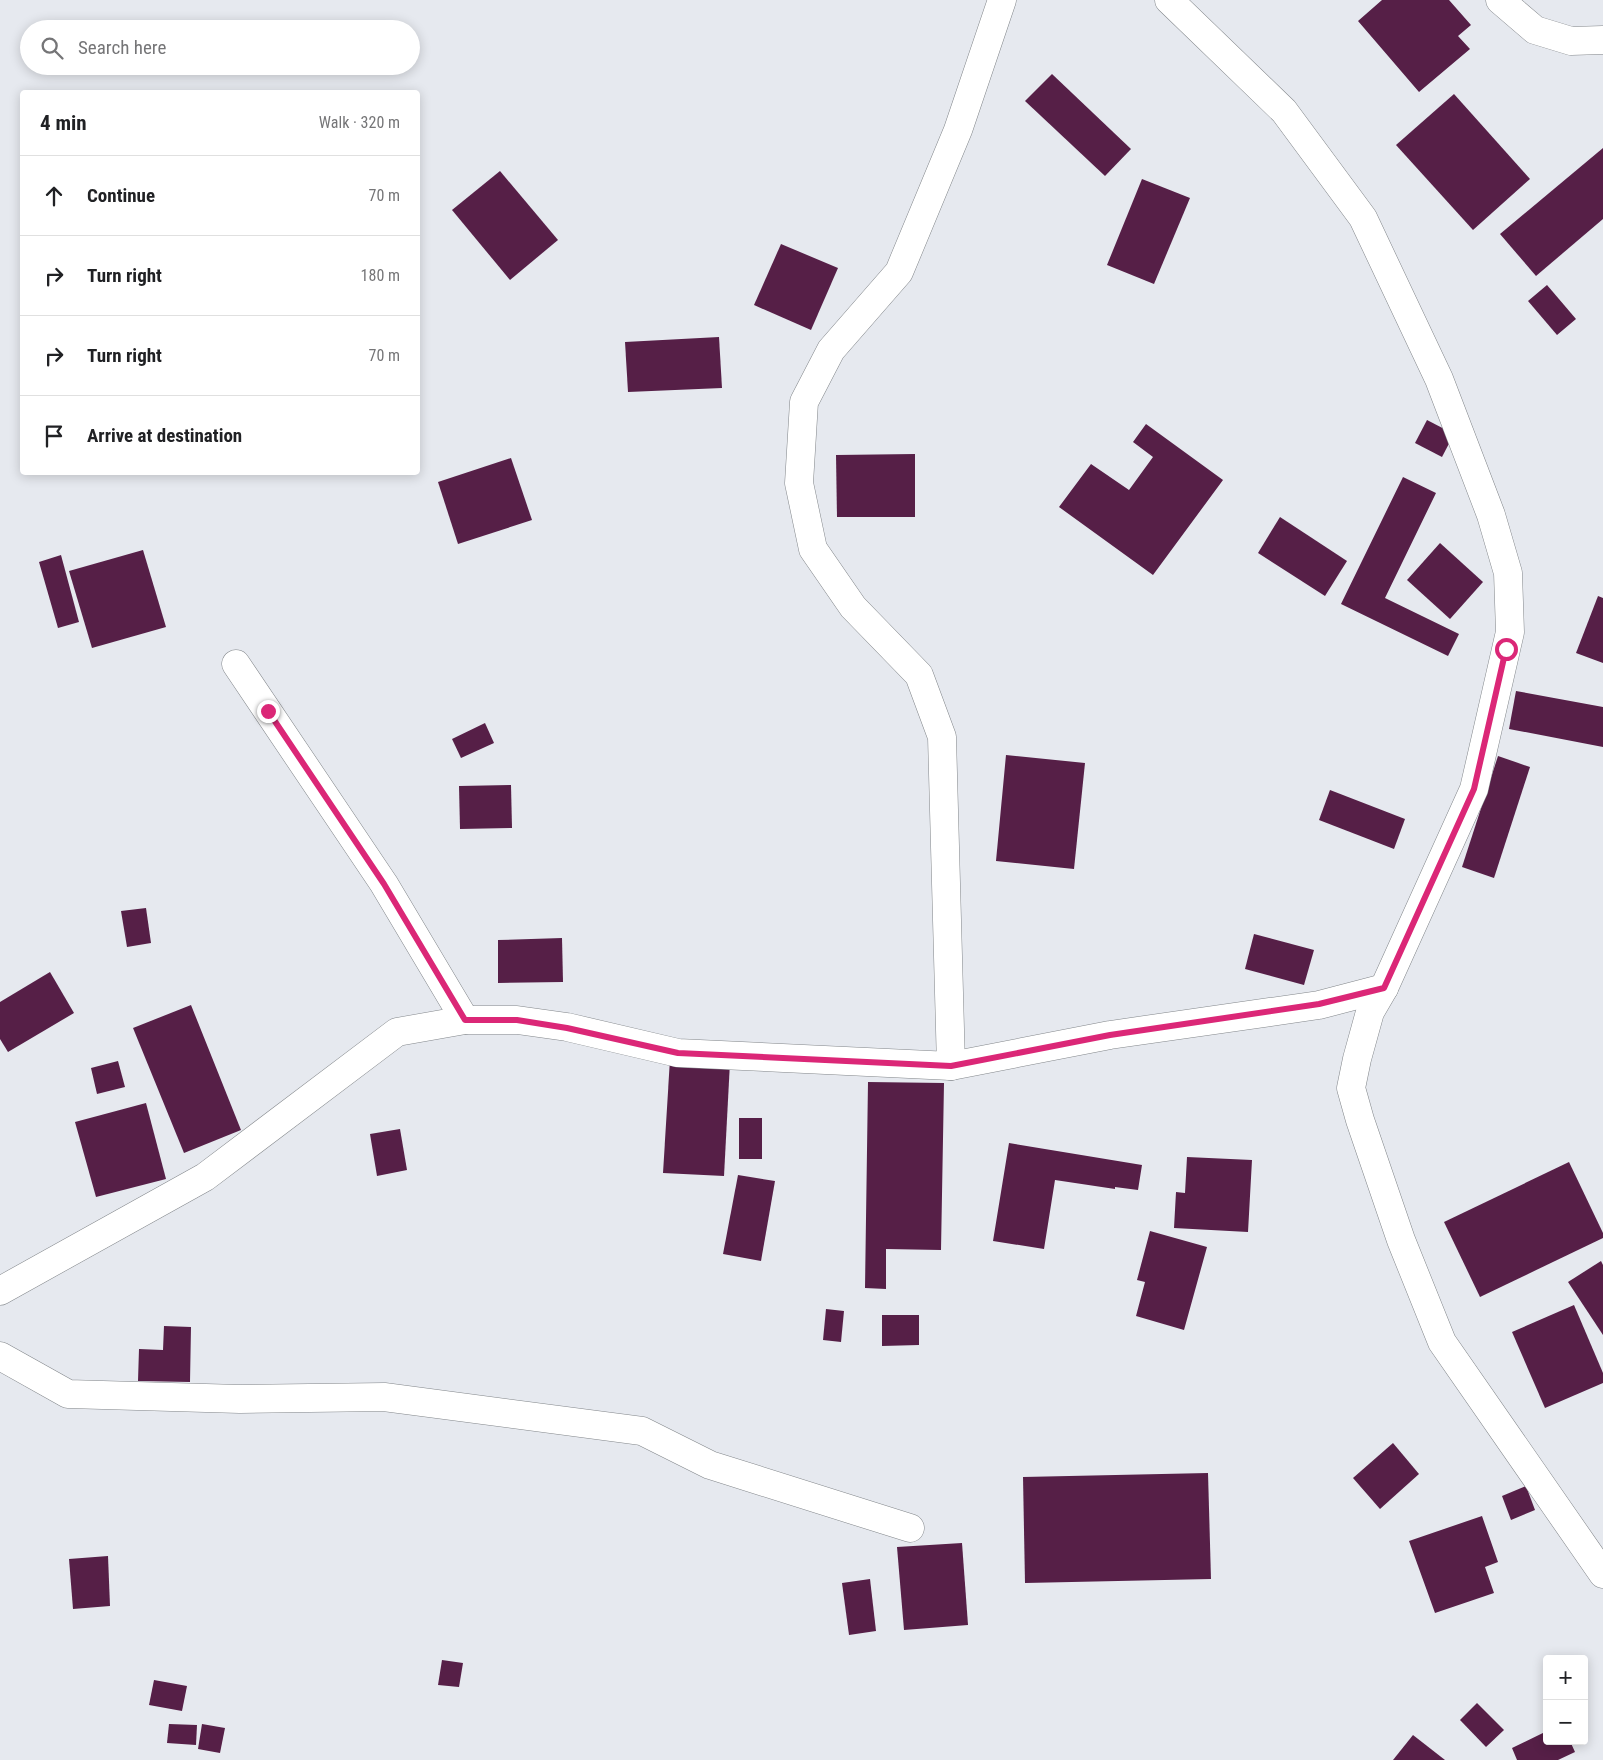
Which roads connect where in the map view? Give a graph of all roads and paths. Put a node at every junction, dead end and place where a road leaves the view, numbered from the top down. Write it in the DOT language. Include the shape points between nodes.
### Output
graph roads {
  1 [pos="1002,0"];
  2 [pos="1169,0"];
  3 [pos="1500,0"];
  4 [pos="1603,40"];
  5 [pos="236,664"];
  6 [pos="1384,988"];
  7 [pos="465,1020"];
  8 [pos="951,1066"];
  9 [pos="0,1291"];
  10 [pos="0,1356"];
  11 [pos="910,1528"];
  12 [pos="1603,1574"];
  1 -- 8 [label="street" via="958,130 899,272 831,350 804,402 799,483 813,549 853,607 919,675 942,737"];
  2 -- 6 [label="street" via="1284,112 1364,218 1439,379 1492,515 1508,573 1510,632 1474,789"];
  3 -- 4 [label="street" via="1535,30 1571,41"];
  5 -- 7 [label="street" via="384,884"];
  6 -- 8 [label="street" via="1319,1004 1110,1035"];
  6 -- 12 [label="street" via="1370,1012 1351,1088 1401,1240 1442,1342"];
  7 -- 8 [label="street" via="517,1020 678,1053"];
  7 -- 9 [label="street" via="398,1032 205,1177"];
  10 -- 11 [label="street" via="68,1394 240,1399 384,1397 642,1431 710,1465"];
}
